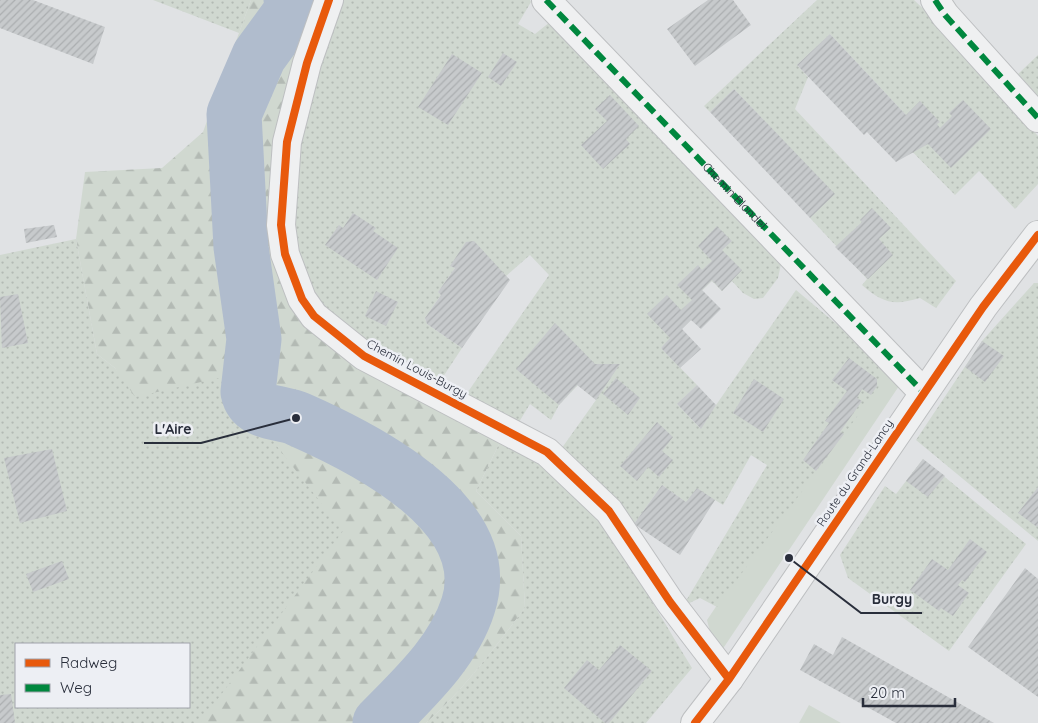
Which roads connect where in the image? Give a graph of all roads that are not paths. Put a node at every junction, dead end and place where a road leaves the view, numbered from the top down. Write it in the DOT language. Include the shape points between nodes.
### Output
graph roads {
  1 [pos="329,0"];
  2 [pos="546,0"];
  3 [pos="935,0"];
  4 [pos="1038,118"];
  5 [pos="1037,236"];
  6 [pos="923,392"];
  7 [pos="729,679"];
  8 [pos="695,723"];
  1 -- 7 [label="street, Chemin Louis-Burgy" via="307,63 287,142 281,225 285,254 302,299 314,316 364,356 547,452 609,511 670,602"];
  2 -- 6 [label="street, Chemin Blondel"];
  3 -- 4 [label="street"];
  5 -- 6 [label="street, Route du Grand-Lancy"];
  6 -- 7 [label="street, Route du Grand-Lancy"];
  7 -- 8 [label="street, Route du Grand-Lancy"];
}
